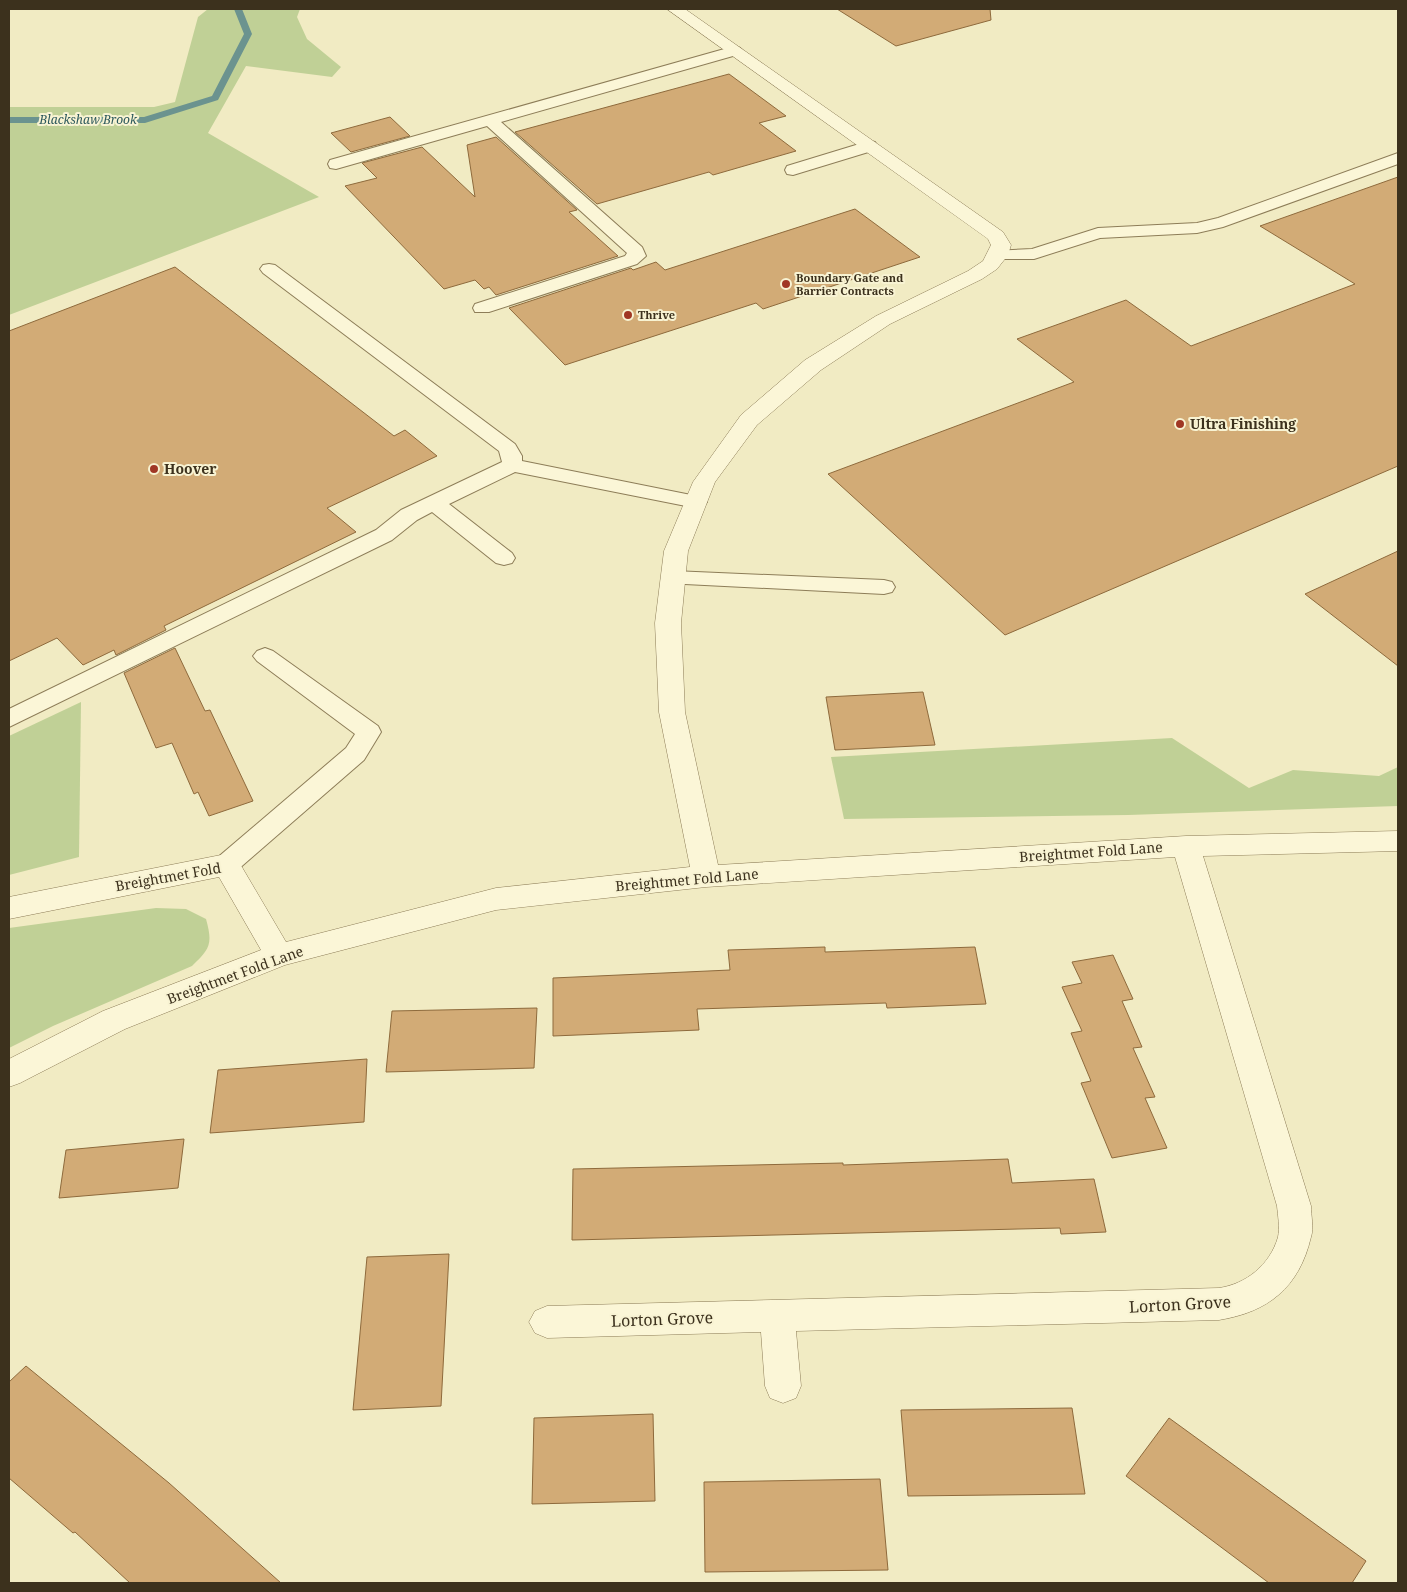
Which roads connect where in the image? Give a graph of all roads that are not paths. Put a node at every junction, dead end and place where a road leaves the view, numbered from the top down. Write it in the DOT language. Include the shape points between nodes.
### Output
graph roads {
  1 [pos="676,9"];
  2 [pos="735,51"];
  3 [pos="490,121"];
  4 [pos="869,146"];
  5 [pos="1398,158"];
  6 [pos="336,164"];
  7 [pos="793,170"];
  8 [pos="998,255"];
  9 [pos="268,269"];
  10 [pos="482,308"];
  11 [pos="512,465"];
  12 [pos="696,502"];
  13 [pos="434,503"];
  14 [pos="504,558"];
  15 [pos="673,578"];
  16 [pos="884,587"];
  17 [pos="265,656"];
  18 [pos="9,719"];
  19 [pos="1398,841"];
  20 [pos="1186,846"];
  21 [pos="226,865"];
  22 [pos="706,876"];
  23 [pos="9,908"];
  24 [pos="279,955"];
  25 [pos="9,1074"];
  26 [pos="777,1316"];
  27 [pos="547,1322"];
  28 [pos="783,1386"];
  1 -- 2 [label="street"];
  2 -- 3 [label="lane"];
  2 -- 4 [label="street"];
  3 -- 6 [label="lane"];
  3 -- 10 [label="lane" via="636,251 637,256"];
  4 -- 7 [label="lane"];
  4 -- 8 [label="street" via="996,236 1001,245"];
  5 -- 8 [label="lane" via="1206,226 1098,233 1034,254"];
  8 -- 12 [label="street" via="975,275 883,320 813,365 749,420 704,482"];
  9 -- 11 [label="lane" via="508,448"];
  11 -- 12 [label="lane"];
  11 -- 13 [label="lane"];
  12 -- 15 [label="street" via="676,551"];
  13 -- 14 [label="lane"];
  13 -- 18 [label="lane" via="409,515 384,535"];
  15 -- 16 [label="lane"];
  15 -- 22 [label="street" via="668,623 672,712"];
  17 -- 21 [label="lane" via="369,732 355,754"];
  19 -- 20 [label="street, Breightmet Fold Lane"];
  20 -- 22 [label="street, Breightmet Fold Lane"];
  20 -- 26 [label="street, Lorton Grove" via="1294,1206 1295,1236 1284,1264 1265,1286 1244,1300 1219,1304"];
  21 -- 23 [label="street, Breightmet Fold"];
  21 -- 24 [label="street, Breightmet Fold"];
  22 -- 24 [label="street, Breightmet Fold Lane" via="496,899"];
  24 -- 25 [label="street, Breightmet Fold Lane" via="114,1020"];
  26 -- 27 [label="street, Lorton Grove"];
  26 -- 28 [label="street"];
}
